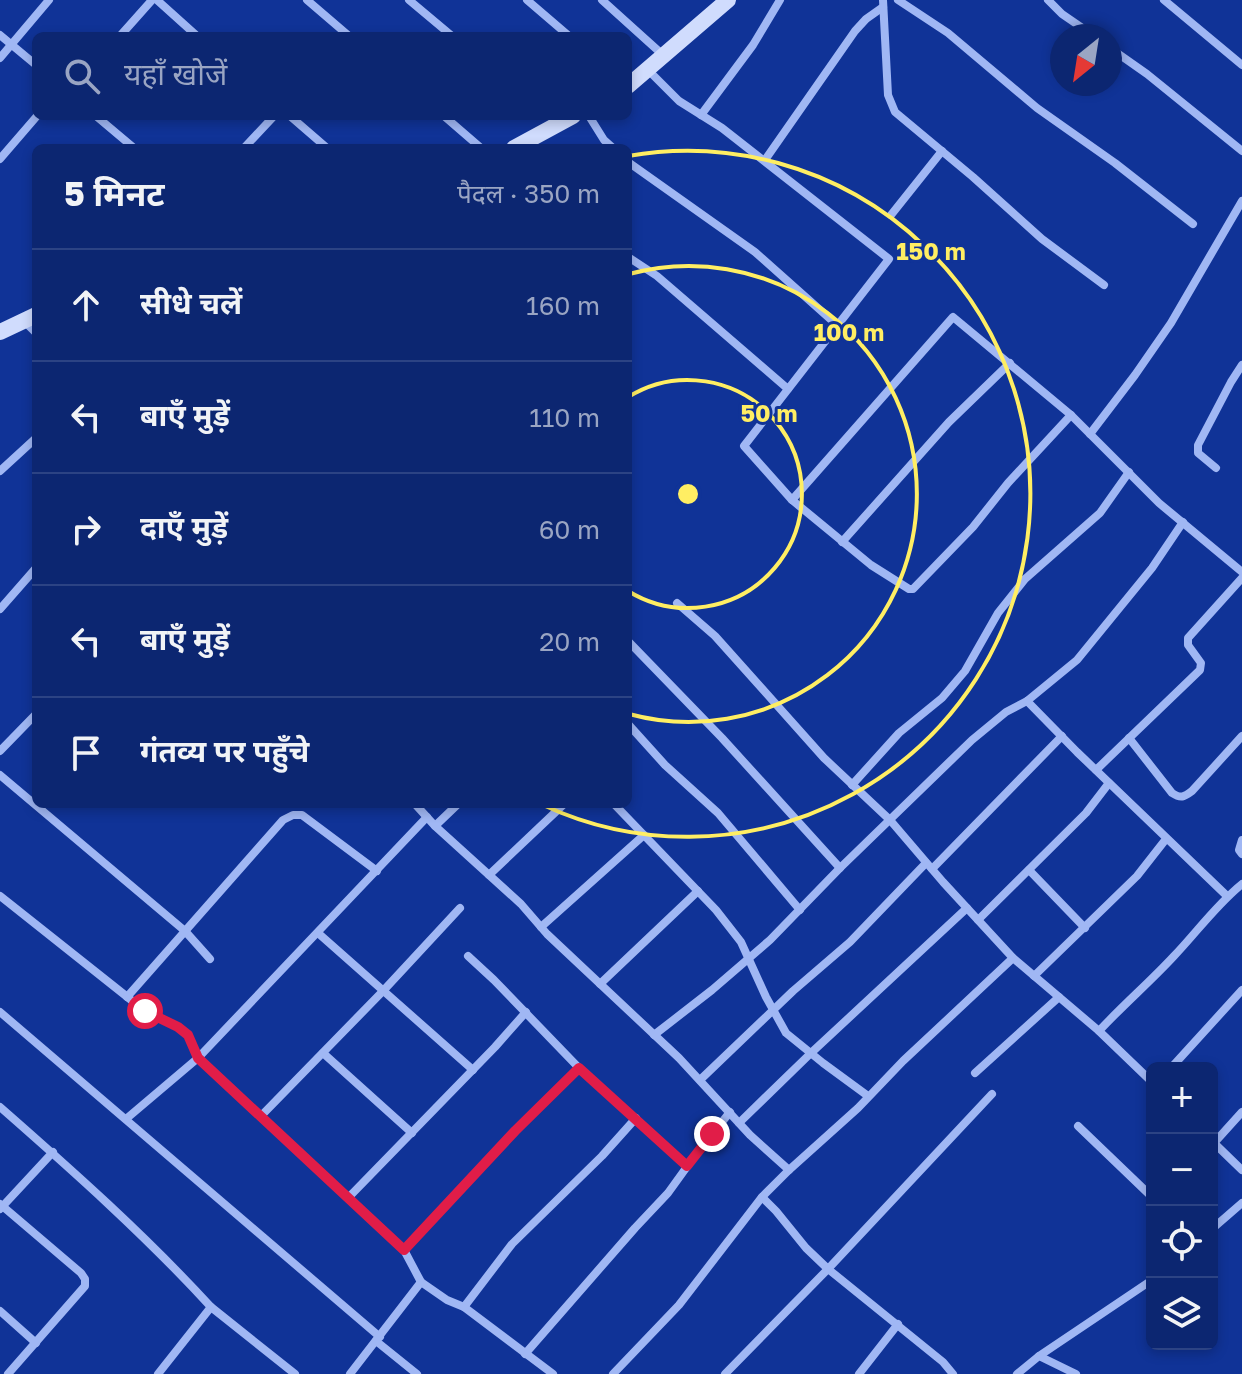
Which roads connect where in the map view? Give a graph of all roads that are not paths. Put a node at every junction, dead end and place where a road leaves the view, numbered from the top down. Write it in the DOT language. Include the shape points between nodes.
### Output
graph roads {
  1 [pos="49,0"];
  2 [pos="154,0"];
  3 [pos="307,0"];
  4 [pos="409,0"];
  5 [pos="527,0"];
  6 [pos="602,0"];
  7 [pos="728,0"];
  8 [pos="780,0"];
  9 [pos="898,0"];
  10 [pos="1048,0"];
  11 [pos="1164,0"];
  12 [pos="883,4"];
  13 [pos="1077,24"];
  14 [pos="124,32"];
  15 [pos="192,32"];
  16 [pos="344,32"];
  17 [pos="447,32"];
  18 [pos="564,32"];
  19 [pos="0,35"];
  20 [pos="12,45"];
  21 [pos="663,56"];
  22 [pos="1122,56"];
  23 [pos="0,58"];
  24 [pos="32,62"];
  25 [pos="1242,65"];
  26 [pos="647,70"];
  27 [pos="632,83"];
  28 [pos="701,115"];
  29 [pos="34,120"];
  30 [pos="101,120"];
  31 [pos="270,120"];
  32 [pos="295,120"];
  33 [pos="449,120"];
  34 [pos="552,120"];
  35 [pos="592,120"];
  36 [pos="129,144"];
  37 [pos="248,144"];
  38 [pos="322,144"];
  39 [pos="476,144"];
  40 [pos="519,144"];
  41 [pos="608,144"];
  42 [pos="942,151"];
  43 [pos="1242,151"];
  44 [pos="0,159"];
  45 [pos="765,160"];
  46 [pos="632,165"];
  47 [pos="1242,201"];
  48 [pos="891,215"];
  49 [pos="1193,224"];
  50 [pos="632,260"];
  51 [pos="1104,285"];
  52 [pos="32,323"];
  53 [pos="837,325"];
  54 [pos="0,332"];
  55 [pos="1010,363"];
  56 [pos="1242,365"];
  57 [pos="788,389"];
  58 [pos="1071,415"];
  59 [pos="1090,434"];
  60 [pos="32,442"];
  61 [pos="1216,468"];
  62 [pos="0,471"];
  63 [pos="1129,472"];
  64 [pos="792,500"];
  65 [pos="1183,522"];
  66 [pos="842,542"];
  67 [pos="32,573"];
  68 [pos="1242,575"];
  69 [pos="677,603"];
  70 [pos="0,609"];
  71 [pos="632,645"];
  72 [pos="1027,701"];
  73 [pos="32,718"];
  74 [pos="632,728"];
  75 [pos="1062,736"];
  76 [pos="1242,736"];
  77 [pos="1129,738"];
  78 [pos="0,751"];
  79 [pos="1096,770"];
  80 [pos="0,775"];
  81 [pos="1109,783"];
  82 [pos="852,785"];
  83 [pos="32,802"];
  84 [pos="39,808"];
  85 [pos="419,808"];
  86 [pos="454,808"];
  87 [pos="560,808"];
  88 [pos="618,808"];
  89 [pos="427,817"];
  90 [pos="890,820"];
  91 [pos="435,826"];
  92 [pos="644,835"];
  93 [pos="1166,839"];
  94 [pos="1242,840"];
  95 [pos="1242,854"];
  96 [pos="929,866"];
  97 [pos="840,868"];
  98 [pos="1029,870"];
  99 [pos="377,871"];
  100 [pos="489,875"];
  101 [pos="1242,884"];
  102 [pos="698,891"];
  103 [pos="0,896"];
  104 [pos="1227,896"];
  105 [pos="460,908"];
  106 [pos="967,908"];
  107 [pos="800,910"];
  108 [pos="978,920"];
  109 [pos="541,927"];
  110 [pos="1085,928"];
  111 [pos="185,931"];
  112 [pos="318,933"];
  113 [pos="468,956"];
  114 [pos="1013,958"];
  115 [pos="210,959"];
  116 [pos="749,959"];
  117 [pos="1034,976"];
  118 [pos="600,984"];
  119 [pos="1242,990"];
  120 [pos="383,991"];
  121 [pos="127,997"];
  122 [pos="1059,997"];
  123 [pos="773,1011"];
  124 [pos="0,1012"];
  125 [pos="526,1012"];
  126 [pos="1099,1031"];
  127 [pos="654,1035"];
  128 [pos="323,1053"];
  129 [pos="811,1053"];
  130 [pos="198,1058"];
  131 [pos="1176,1062"];
  132 [pos="579,1068"];
  133 [pos="473,1070"];
  134 [pos="975,1073"];
  135 [pos="1146,1076"];
  136 [pos="700,1080"];
  137 [pos="992,1094"];
  138 [pos="868,1096"];
  139 [pos="0,1107"];
  140 [pos="730,1112"];
  141 [pos="1242,1112"];
  142 [pos="261,1116"];
  143 [pos="636,1118"];
  144 [pos="126,1119"];
  145 [pos="739,1123"];
  146 [pos="1078,1126"];
  147 [pos="412,1133"];
  148 [pos="1218,1137"];
  149 [pos="1218,1147"];
  150 [pos="53,1152"];
  151 [pos="687,1166"];
  152 [pos="789,1170"];
  153 [pos="1242,1170"];
  154 [pos="1146,1191"];
  155 [pos="762,1197"];
  156 [pos="348,1198"];
  157 [pos="1242,1203"];
  158 [pos="1,1207"];
  159 [pos="1218,1224"];
  160 [pos="404,1250"];
  161 [pos="828,1269"];
  162 [pos="421,1282"];
  163 [pos="1146,1284"];
  164 [pos="211,1307"];
  165 [pos="464,1307"];
  166 [pos="0,1311"];
  167 [pos="898,1324"];
  168 [pos="378,1339"];
  169 [pos="36,1343"];
  170 [pos="525,1354"];
  171 [pos="1039,1356"];
  172 [pos="551,1373"];
  173 [pos="8,1374"];
  174 [pos="158,1374"];
  175 [pos="295,1374"];
  176 [pos="350,1374"];
  177 [pos="417,1374"];
  178 [pos="613,1374"];
  179 [pos="725,1374"];
  180 [pos="859,1374"];
  181 [pos="953,1374"];
  182 [pos="1017,1374"];
  183 [pos="1076,1374"];
  1 -- 20 [label="street"];
  2 -- 14 [label="street"];
  2 -- 15 [label="street"];
  3 -- 16 [label="street"];
  4 -- 17 [label="street"];
  5 -- 18 [label="street"];
  6 -- 21 [label="street"];
  7 -- 21 [label="street"];
  8 -- 28 [label="street"];
  9 -- 49 [label="street"];
  10 -- 13 [label="street"];
  11 -- 25 [label="street"];
  12 -- 42 [label="street" via="890,104"];
  12 -- 45 [label="street" via="855,31"];
  19 -- 20 [label="street"];
  20 -- 23 [label="street"];
  20 -- 24 [label="street"];
  21 -- 26 [label="street"];
  22 -- 43 [label="street"];
  26 -- 27 [label="street"];
  26 -- 28 [label="street"];
  28 -- 45 [label="street"];
  29 -- 44 [label="street"];
  30 -- 36 [label="street"];
  31 -- 37 [label="street"];
  32 -- 38 [label="street"];
  33 -- 39 [label="street"];
  34 -- 40 [label="street"];
  35 -- 41 [label="street"];
  42 -- 48 [label="street"];
  42 -- 51 [label="street" via="1042,239"];
  45 -- 53 [label="street" via="889,259"];
  46 -- 53 [label="street" via="755,252"];
  47 -- 59 [label="street" via="1171,323"];
  50 -- 57 [label="street"];
  52 -- 54 [label="street"];
  53 -- 57 [label="street"];
  55 -- 58 [label="street"];
  55 -- 64 [label="street" via="953,317"];
  55 -- 66 [label="street" via="949,422"];
  56 -- 61 [label="street" via="1198,445 1198,453"];
  57 -- 64 [label="street" via="744,446"];
  58 -- 59 [label="street"];
  58 -- 66 [label="street" via="913,589"];
  59 -- 63 [label="street"];
  60 -- 62 [label="street"];
  63 -- 65 [label="street"];
  63 -- 82 [label="street" via="1100,513 1025,579 942,698 899,733"];
  64 -- 66 [label="street"];
  65 -- 68 [label="street"];
  65 -- 72 [label="street" via="1077,660"];
  67 -- 70 [label="street"];
  68 -- 77 [label="street" via="1188,638 1200,670"];
  69 -- 82 [label="street" via="715,636"];
  71 -- 97 [label="street"];
  72 -- 75 [label="street"];
  72 -- 90 [label="street" via="972,740"];
  73 -- 78 [label="street"];
  74 -- 107 [label="street" via="718,813"];
  75 -- 79 [label="street"];
  75 -- 96 [label="street"];
  76 -- 77 [label="street" via="1185,797 1172,793"];
  77 -- 79 [label="street"];
  79 -- 81 [label="street"];
  80 -- 83 [label="street"];
  81 -- 93 [label="street"];
  81 -- 98 [label="street"];
  82 -- 90 [label="street"];
  84 -- 111 [label="street"];
  85 -- 89 [label="street"];
  86 -- 91 [label="street"];
  87 -- 100 [label="street"];
  88 -- 92 [label="street"];
  89 -- 91 [label="street"];
  89 -- 99 [label="street"];
  90 -- 96 [label="street"];
  90 -- 97 [label="street"];
  91 -- 100 [label="street"];
  92 -- 102 [label="street"];
  92 -- 109 [label="street"];
  93 -- 104 [label="street"];
  93 -- 110 [label="street"];
  94 -- 95 [label="street"];
  96 -- 106 [label="street"];
  96 -- 123 [label="street"];
  97 -- 107 [label="street"];
  98 -- 108 [label="street"];
  98 -- 110 [label="street"];
  99 -- 111 [label="street" via="310,820 293,815"];
  99 -- 112 [label="street"];
  100 -- 109 [label="street"];
  101 -- 104 [label="street"];
  102 -- 116 [label="street"];
  102 -- 118 [label="street"];
  103 -- 121 [label="street"];
  104 -- 126 [label="street"];
  105 -- 120 [label="street"];
  106 -- 108 [label="street"];
  106 -- 129 [label="street"];
  107 -- 116 [label="street"];
  108 -- 114 [label="street"];
  109 -- 118 [label="street"];
  110 -- 117 [label="street"];
  111 -- 115 [label="street"];
  111 -- 121 [label="street"];
  112 -- 120 [label="street"];
  112 -- 130 [label="street"];
  113 -- 125 [label="street"];
  114 -- 117 [label="street"];
  114 -- 138 [label="street"];
  116 -- 123 [label="street"];
  116 -- 127 [label="street"];
  117 -- 122 [label="street"];
  118 -- 127 [label="street"];
  119 -- 131 [label="street"];
  120 -- 128 [label="street"];
  120 -- 133 [label="street"];
  121 -- 130 [label="street" via="188,1035"];
  122 -- 126 [label="street"];
  122 -- 134 [label="street"];
  123 -- 129 [label="street" via="786,1033"];
  123 -- 136 [label="street"];
  124 -- 144 [label="street"];
  125 -- 132 [label="street"];
  125 -- 133 [label="street"];
  126 -- 135 [label="street"];
  127 -- 136 [label="street"];
  128 -- 142 [label="street"];
  128 -- 147 [label="street"];
  129 -- 138 [label="street"];
  129 -- 145 [label="street"];
  130 -- 142 [label="street"];
  130 -- 144 [label="street"];
  132 -- 143 [label="street"];
  132 -- 160 [label="street"];
  133 -- 147 [label="street"];
  136 -- 140 [label="street"];
  137 -- 161 [label="street"];
  138 -- 152 [label="street"];
  139 -- 150 [label="street"];
  140 -- 145 [label="street"];
  140 -- 151 [label="street"];
  141 -- 148 [label="street"];
  142 -- 156 [label="street"];
  143 -- 151 [label="street"];
  143 -- 165 [label="street" via="512,1244"];
  144 -- 168 [label="street"];
  145 -- 152 [label="street"];
  146 -- 154 [label="street"];
  147 -- 156 [label="street"];
  149 -- 153 [label="street"];
  150 -- 158 [label="street"];
  150 -- 164 [label="street"];
  151 -- 170 [label="street"];
  152 -- 155 [label="street"];
  155 -- 161 [label="street"];
  155 -- 178 [label="street" via="679,1305"];
  156 -- 160 [label="street"];
  157 -- 159 [label="street"];
  158 -- 169 [label="street" via="85,1279 81,1293"];
  160 -- 162 [label="street"];
  161 -- 167 [label="street"];
  161 -- 179 [label="street"];
  162 -- 165 [label="street"];
  162 -- 168 [label="street"];
  163 -- 171 [label="street"];
  164 -- 174 [label="street"];
  164 -- 175 [label="street"];
  165 -- 170 [label="street"];
  166 -- 169 [label="street"];
  167 -- 180 [label="street"];
  167 -- 181 [label="street"];
  168 -- 176 [label="street"];
  168 -- 177 [label="street"];
  169 -- 173 [label="street"];
  170 -- 172 [label="street"];
  171 -- 182 [label="street"];
  171 -- 183 [label="street"];
}
